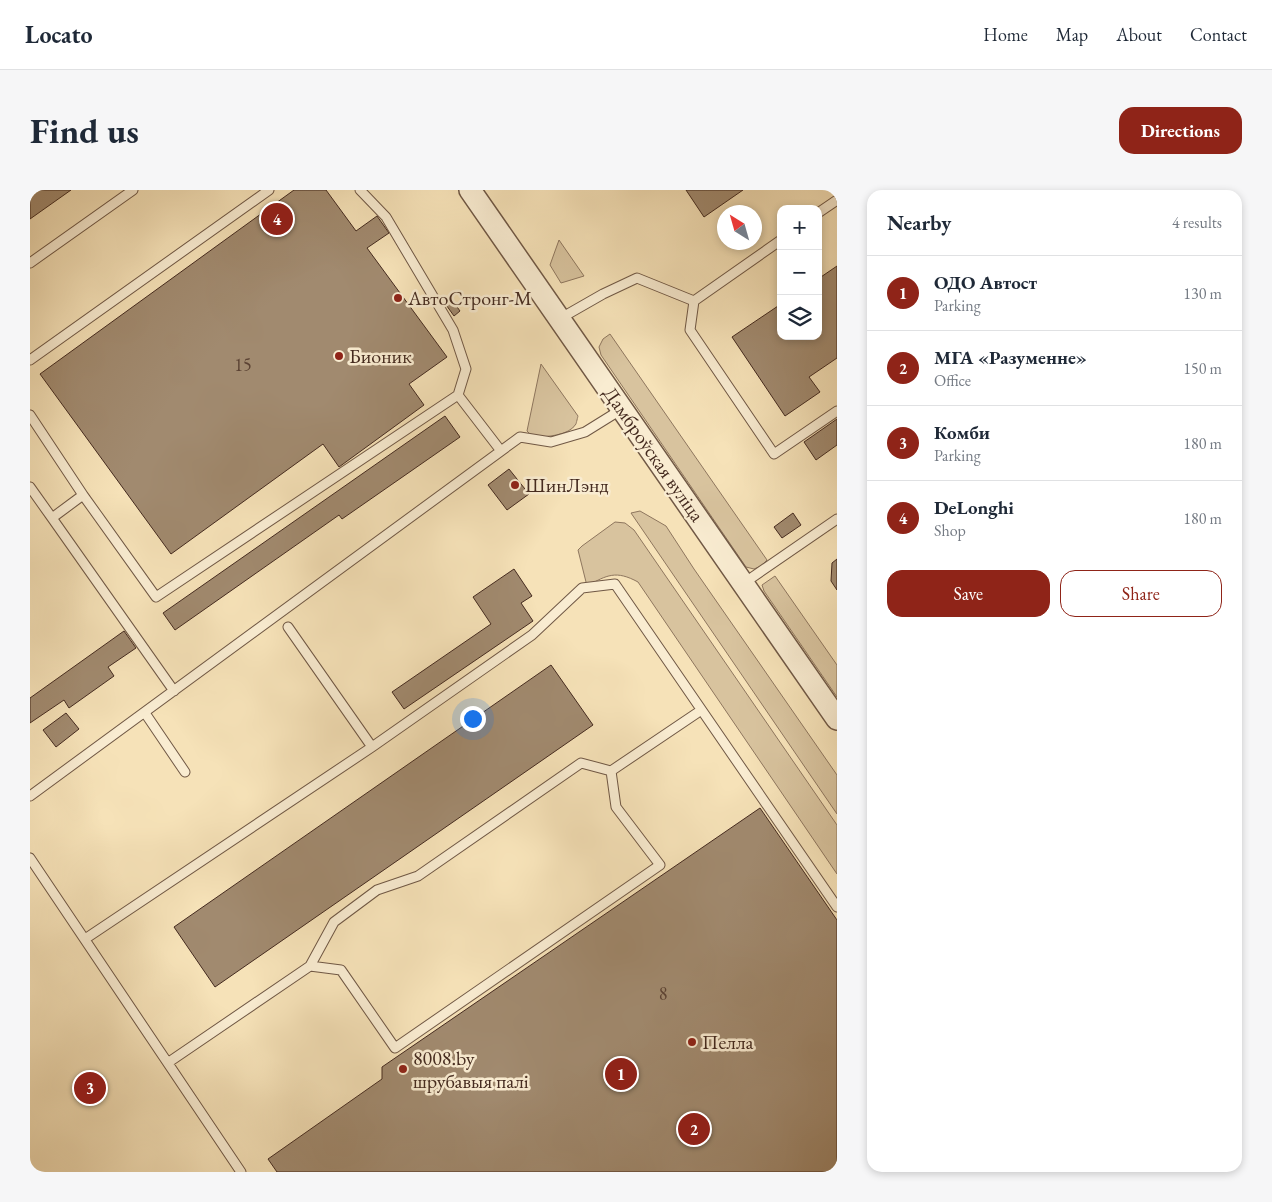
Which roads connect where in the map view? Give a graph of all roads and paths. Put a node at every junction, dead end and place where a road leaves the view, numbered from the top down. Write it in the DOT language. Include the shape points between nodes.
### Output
graph roads {
  1 [pos="132,190"];
  2 [pos="269,190"];
  3 [pos="360,190"];
  4 [pos="470,190"];
  5 [pos="837,200"];
  6 [pos="822,210"];
  7 [pos="777,243"];
  8 [pos="30,263"];
  9 [pos="694,302"];
  10 [pos="561,318"];
  11 [pos="30,360"];
  12 [pos="458,394"];
  13 [pos="622,409"];
  14 [pos="837,411"];
  15 [pos="30,415"];
  16 [pos="501,451"];
  17 [pos="30,487"];
  18 [pos="83,495"];
  19 [pos="52,518"];
  20 [pos="837,519"];
  21 [pos="744,583"];
  22 [pos="288,627"];
  23 [pos="174,691"];
  24 [pos="144,713"];
  25 [pos="697,713"];
  26 [pos="837,719"];
  27 [pos="372,747"];
  28 [pos="611,771"];
  29 [pos="185,772"];
  30 [pos="30,796"];
  31 [pos="30,858"];
  32 [pos="837,907"];
  33 [pos="85,939"];
  34 [pos="310,966"];
  35 [pos="169,1062"];
  36 [pos="241,1172"];
  1 -- 8 [label="lane"];
  2 -- 11 [label="lane"];
  3 -- 12 [label="lane" via="386,217 454,330 466,369"];
  4 -- 10 [label="street, Дамброўская вуліца"];
  5 -- 6 [label="lane"];
  7 -- 9 [label="lane"];
  9 -- 10 [label="lane" via="637,278"];
  9 -- 14 [label="lane" via="690,330 774,454"];
  10 -- 13 [label="street, Дамброўская вуліца"];
  12 -- 16 [label="lane"];
  12 -- 18 [label="lane" via="156,598"];
  13 -- 16 [label="lane" via="585,432 551,442 520,437"];
  13 -- 21 [label="street, Дамброўская вуліца"];
  15 -- 18 [label="lane"];
  16 -- 23 [label="lane"];
  17 -- 19 [label="lane"];
  18 -- 19 [label="lane"];
  19 -- 23 [label="lane"];
  20 -- 21 [label="lane"];
  21 -- 26 [label="street, Дамброўская вуліца"];
  22 -- 27 [label="lane"];
  23 -- 24 [label="lane"];
  24 -- 29 [label="lane"];
  24 -- 30 [label="lane"];
  25 -- 28 [label="lane"];
  27 -- 32 [label="lane" via="532,635 582,588 615,584"];
  27 -- 33 [label="lane"];
  28 -- 34 [label="lane" via="581,763 418,876 377,890 334,922"];
  28 -- 34 [label="lane" via="616,807 660,864 395,1048 342,970"];
  31 -- 33 [label="lane"];
  33 -- 35 [label="lane"];
  34 -- 35 [label="lane"];
  35 -- 36 [label="lane"];
}
